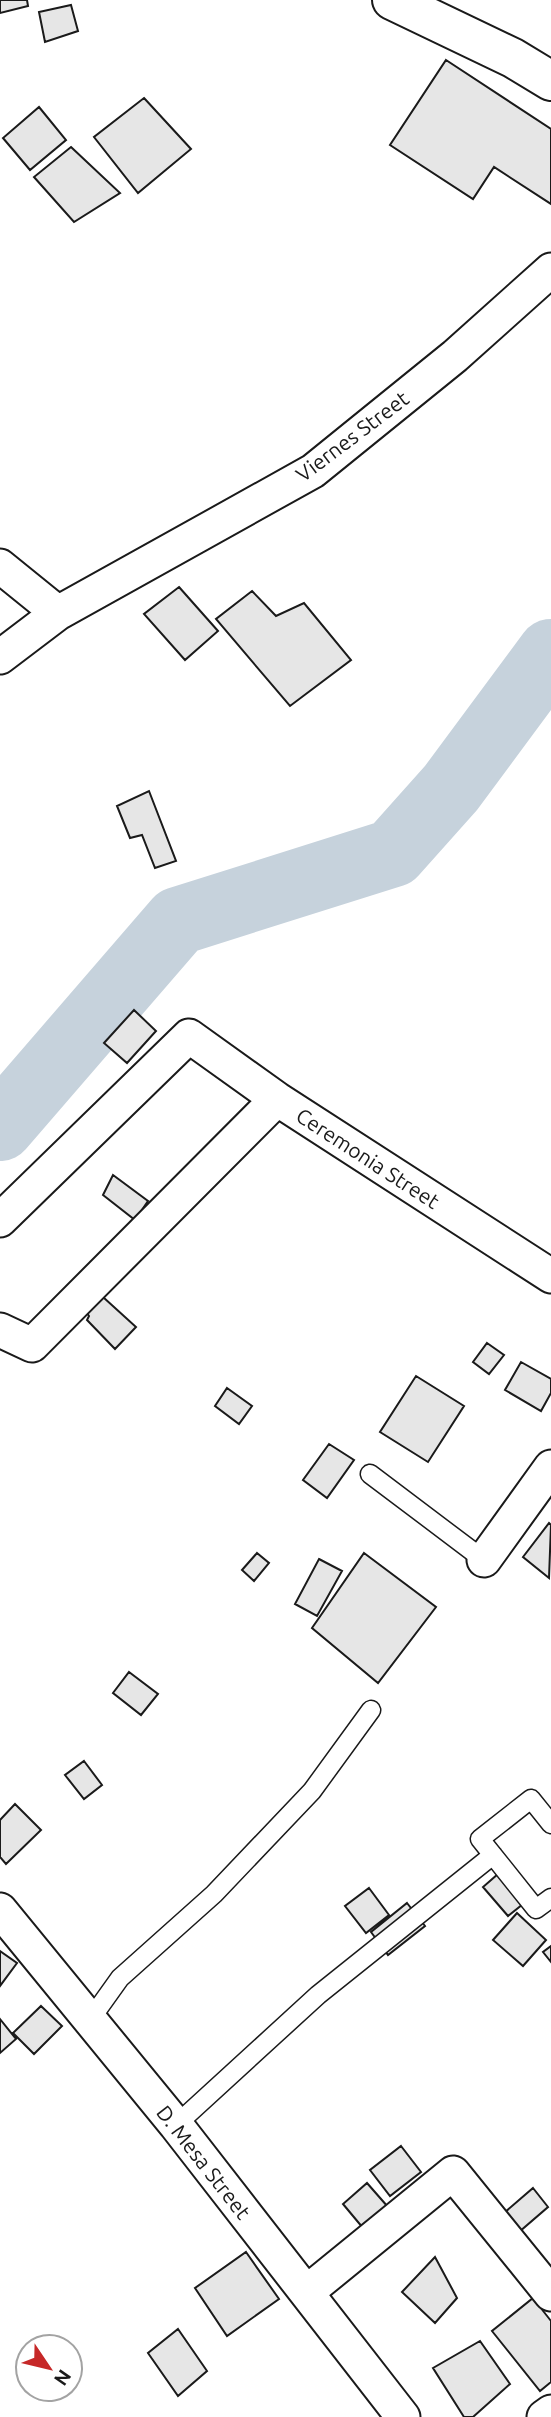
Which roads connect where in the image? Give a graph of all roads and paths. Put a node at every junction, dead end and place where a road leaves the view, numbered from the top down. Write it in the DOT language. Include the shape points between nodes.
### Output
graph roads {
  1 [pos="392,0"];
  2 [pos="551,81"];
  3 [pos="551,270"];
  4 [pos="0,566"];
  5 [pos="58,613"];
  6 [pos="0,657"];
  7 [pos="277,1100"];
  8 [pos="0,1220"];
  9 [pos="551,1276"];
  10 [pos="0,1330"];
  11 [pos="551,1467"];
  12 [pos="370,1474"];
  13 [pos="484,1560"];
  14 [pos="371,1710"];
  15 [pos="551,1824"];
  16 [pos="493,1855"];
  17 [pos="551,1898"];
  18 [pos="0,1910"];
  19 [pos="90,2020"];
  20 [pos="176,2125"];
  21 [pos="307,2292"];
  22 [pos="551,2294"];
  23 [pos="551,2412"];
  24 [pos="403,2417"];
  25 [pos="544,2417"];
  1 -- 2 [label="street"];
  3 -- 5 [label="street, Viernes Street" via="455,356 313,471"];
  4 -- 5 [label="street"];
  5 -- 6 [label="street, Viernes Street"];
  7 -- 8 [label="street, Ceremonia Street" via="189,1036"];
  7 -- 9 [label="street, Ceremonia Street"];
  7 -- 10 [label="street" via="32,1345"];
  11 -- 13 [label="street"];
  12 -- 13 [label="lane"];
  14 -- 19 [label="lane" via="312,1791 214,1894 120,1978"];
  15 -- 16 [label="lane" via="531,1799 480,1839"];
  16 -- 17 [label="lane" via="536,1909"];
  16 -- 20 [label="lane" via="317,1995"];
  18 -- 19 [label="street, D. Mesa Street"];
  19 -- 20 [label="street, D. Mesa Street"];
  20 -- 21 [label="street, D. Mesa Street"];
  21 -- 22 [label="street" via="453,2173"];
  21 -- 24 [label="street, D. Mesa Street"];
  23 -- 25 [label="street"];
}
